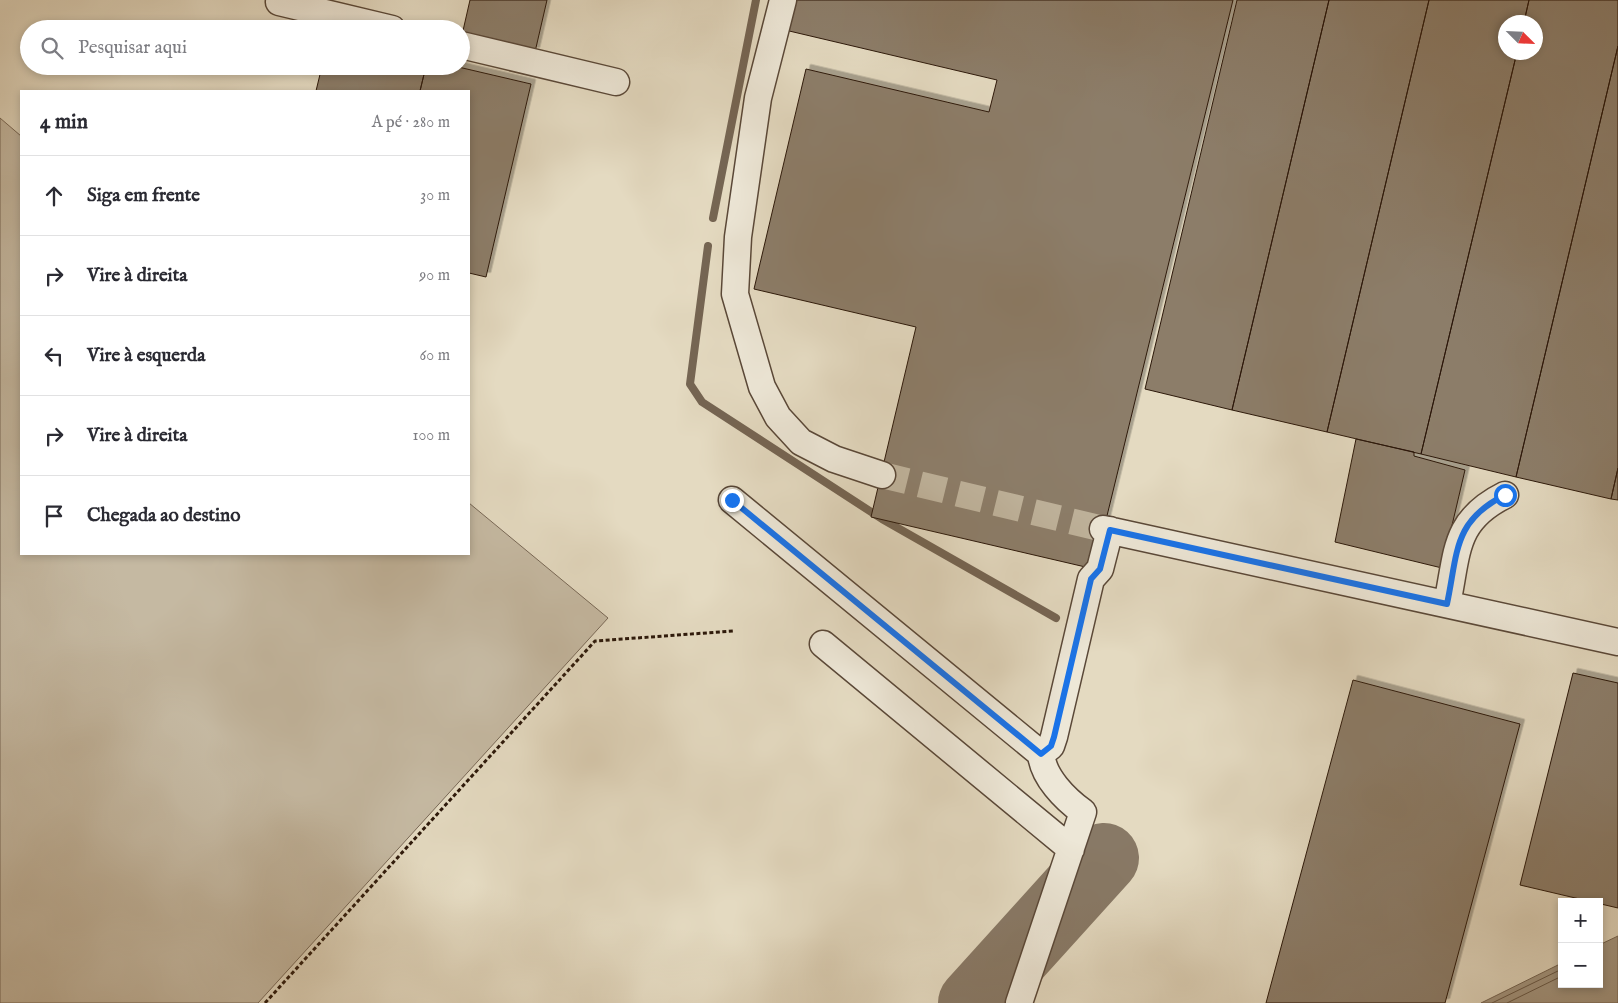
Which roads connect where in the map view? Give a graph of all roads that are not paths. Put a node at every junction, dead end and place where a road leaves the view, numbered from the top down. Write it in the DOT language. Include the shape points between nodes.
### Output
graph roads {
  1 [pos="783,0"];
  2 [pos="279,2"];
  3 [pos="354,20"];
  4 [pos="470,47"];
  5 [pos="616,82"];
  6 [pos="882,475"];
  7 [pos="1505,495"];
  8 [pos="732,500"];
  9 [pos="1447,604"];
  10 [pos="1618,642"];
  11 [pos="823,644"];
  12 [pos="1041,754"];
  13 [pos="1071,849"];
  14 [pos="1019,1003"];
  1 -- 6 [label="lane" via="758,98 738,237 735,294 762,387 778,417 801,442 834,459"];
  2 -- 3 [label="lane"];
  4 -- 5 [label="lane"];
  7 -- 9 [label="lane" via="1477,511 1461,533"];
  8 -- 12 [label="lane"];
  9 -- 10 [label="lane"];
  9 -- 12 [label="lane" via="1107,529 1100,569 1091,579 1054,737 1051,746"];
  11 -- 13 [label="lane"];
  12 -- 13 [label="lane" via="1046,772 1070,803 1083,812"];
  13 -- 14 [label="lane"];
}
